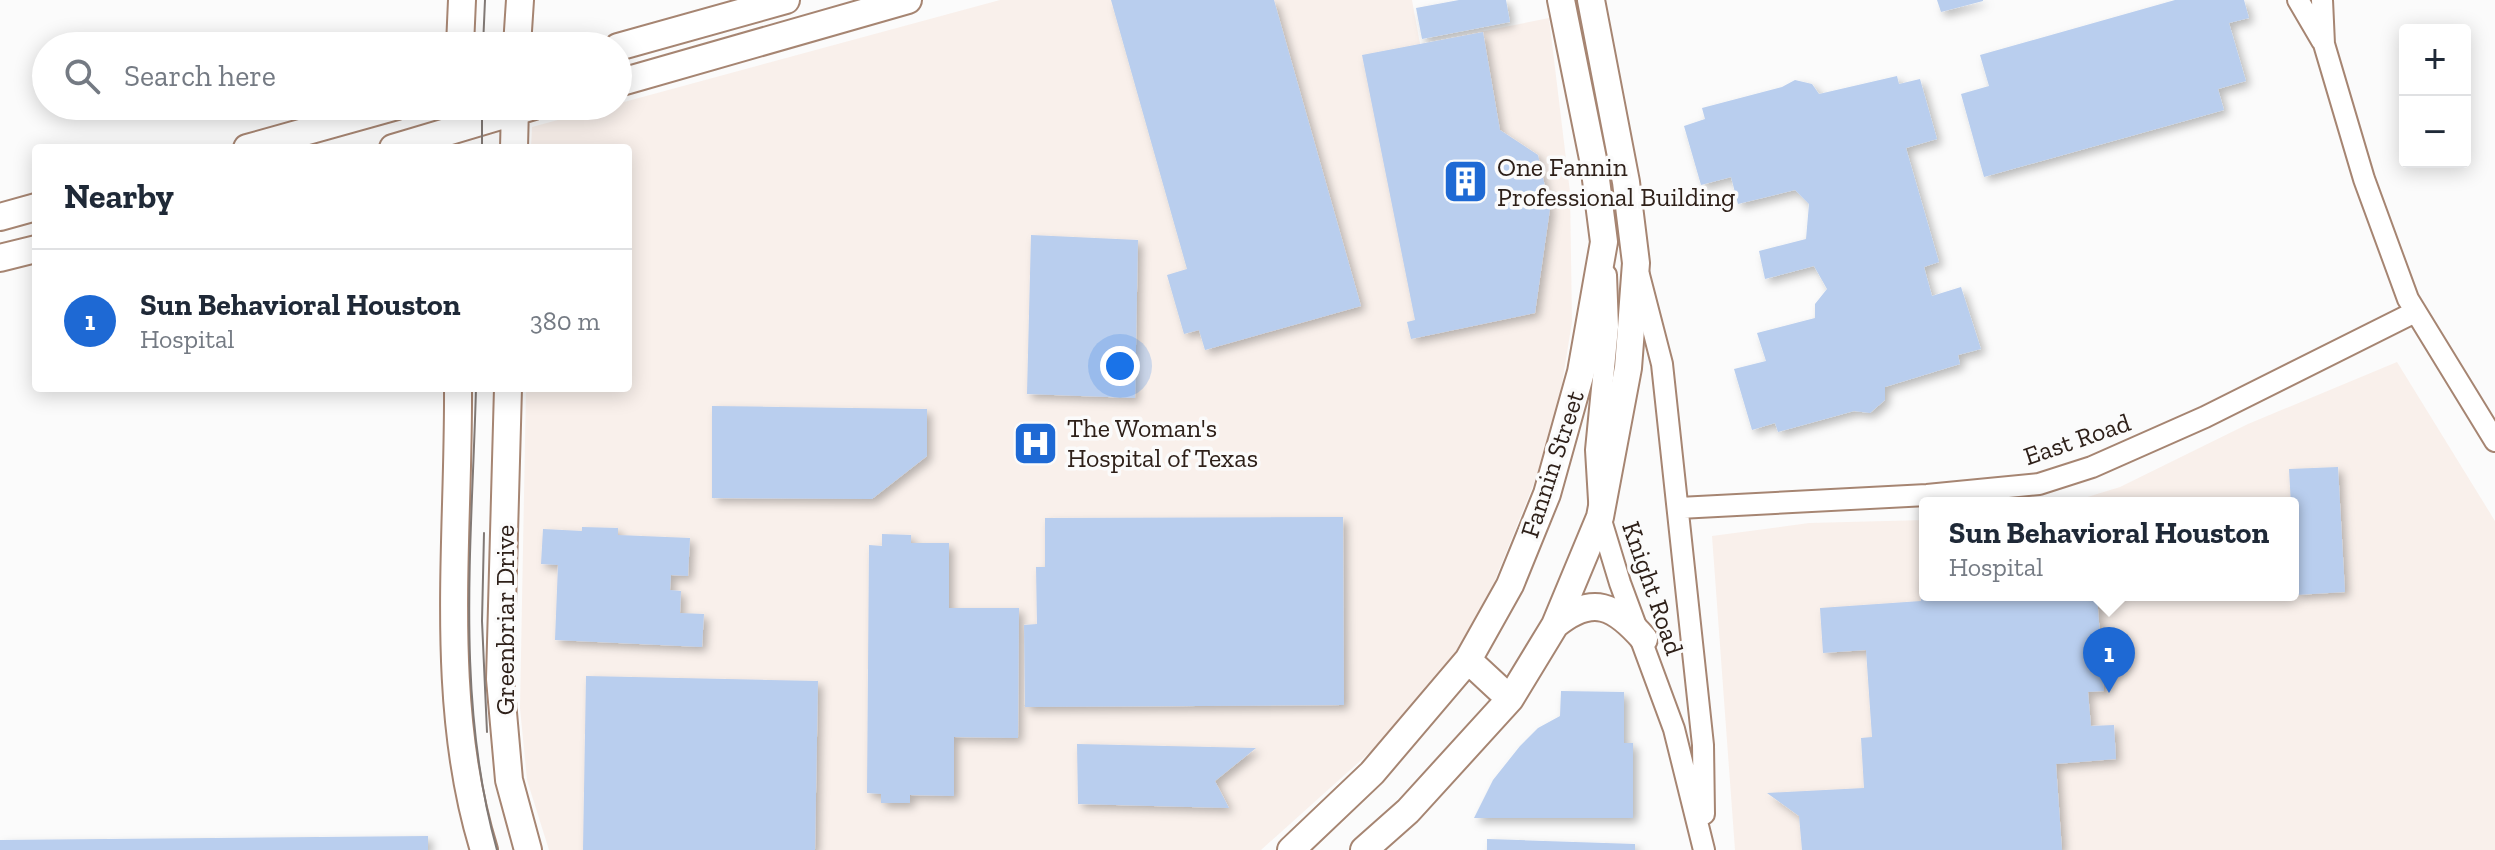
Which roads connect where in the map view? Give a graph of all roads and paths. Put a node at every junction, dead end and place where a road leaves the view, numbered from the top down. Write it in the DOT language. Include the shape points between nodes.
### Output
graph roads {
  1 [pos="462,0"];
  2 [pos="520,0"];
  3 [pos="786,0"];
  4 [pos="908,0"];
  5 [pos="1561,0"];
  6 [pos="1591,0"];
  7 [pos="2298,0"];
  8 [pos="2322,0"];
  9 [pos="872,5"];
  10 [pos="461,32"];
  11 [pos="518,32"];
  12 [pos="667,34"];
  13 [pos="632,43"];
  14 [pos="2324,44"];
  15 [pos="678,66"];
  16 [pos="632,79"];
  17 [pos="347,120"];
  18 [pos="483,120"];
  19 [pos="519,120"];
  20 [pos="1614,124"];
  21 [pos="458,128"];
  22 [pos="1587,130"];
  23 [pos="261,144"];
  24 [pos="406,144"];
  25 [pos="515,144"];
  26 [pos="32,208"];
  27 [pos="0,217"];
  28 [pos="1604,242"];
  29 [pos="32,250"];
  30 [pos="0,258"];
  31 [pos="1636,263"];
  32 [pos="2415,312"];
  33 [pos="458,392"];
  34 [pos="508,392"];
  35 [pos="2495,441"];
  36 [pos="1679,508"];
  37 [pos="1600,517"];
  38 [pos="1555,625"];
  39 [pos="1644,639"];
  40 [pos="1468,660"];
  41 [pos="1510,699"];
  42 [pos="484,850"];
  43 [pos="528,850"];
  44 [pos="1291,850"];
  45 [pos="1364,850"];
  46 [pos="1704,850"];
  1 -- 10 [label="main road"];
  2 -- 11 [label="main road"];
  3 -- 12 [label="main road"];
  4 -- 9 [label="main road"];
  5 -- 22 [label="main road, Fannin Street"];
  6 -- 20 [label="main road, Fannin Street"];
  7 -- 14 [label="street"];
  8 -- 14 [label="street"];
  9 -- 15 [label="main road"];
  12 -- 13 [label="main road"];
  12 -- 15 [label="main road"];
  14 -- 32 [label="street" via="2364,179"];
  15 -- 16 [label="main road"];
  17 -- 23 [label="main road"];
  18 -- 21 [label="main road"];
  19 -- 25 [label="main road"];
  20 -- 22 [label="main road"];
  20 -- 31 [label="main road, Fannin Street"];
  21 -- 24 [label="main road"];
  22 -- 28 [label="main road, Fannin Street"];
  26 -- 27 [label="main road"];
  28 -- 37 [label="street, Knight Road" via="1608,327 1598,419"];
  28 -- 40 [label="main road, Fannin Street" via="1581,372 1547,494 1510,585"];
  29 -- 30 [label="main road"];
  31 -- 36 [label="street, Knight Road" via="1662,364"];
  31 -- 37 [label="main road, Fannin Street" via="1630,354"];
  32 -- 35 [label="street"];
  32 -- 36 [label="street, East Road" via="2205,417 2092,467 2039,484"];
  33 -- 42 [label="main road, Greenbriar Drive" via="456,690 473,816"];
  34 -- 43 [label="main road, Greenbriar Drive" via="500,679 509,780"];
  36 -- 46 [label="street, Knight Road" via="1703,745"];
  37 -- 38 [label="main road, Fannin Street"];
  37 -- 39 [label="street, Knight Road"];
  38 -- 39 [label="main road" via="1573,610 1609,609 1624,616"];
  38 -- 41 [label="main road, Fannin Street"];
  39 -- 46 [label="street, Knight Road" via="1674,729"];
  40 -- 41 [label="main road"];
  40 -- 44 [label="main road, Fannin Street" via="1372,773"];
  41 -- 45 [label="main road, Fannin Street" via="1408,811"];
}
